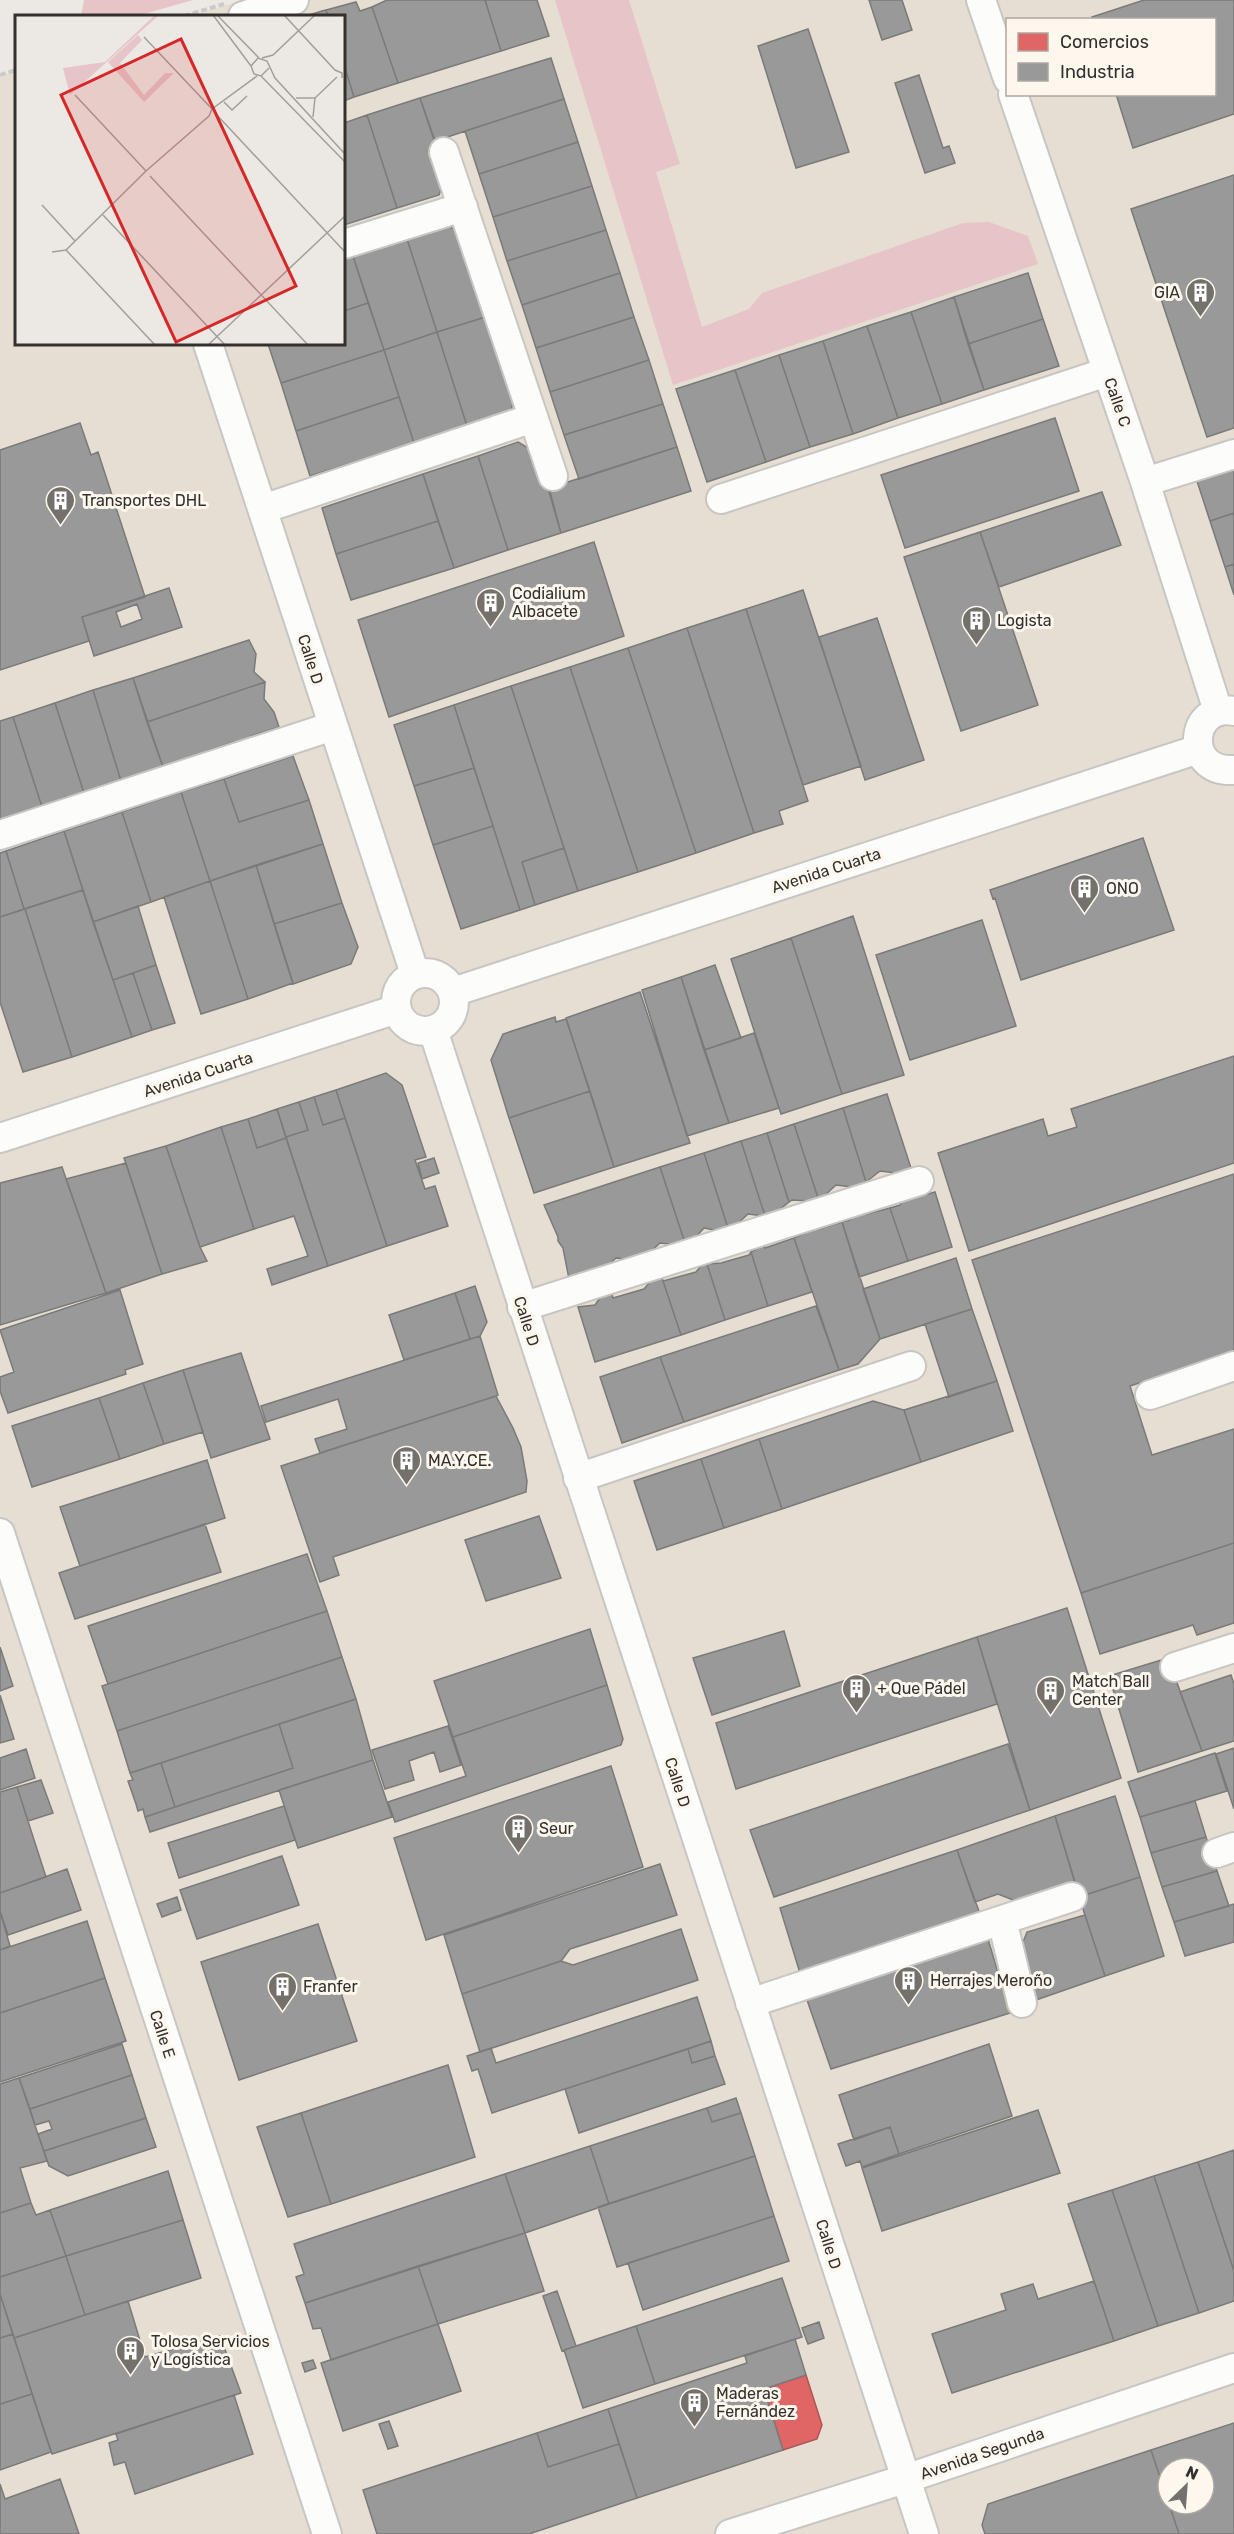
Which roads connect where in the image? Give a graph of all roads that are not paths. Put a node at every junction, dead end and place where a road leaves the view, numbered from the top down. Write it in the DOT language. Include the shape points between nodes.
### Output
graph roads {
  1 [pos="294,0"];
  2 [pos="981,0"];
  3 [pos="234,10"];
  4 [pos="1006,73"];
  5 [pos="1014,96"];
  6 [pos="444,152"];
  7 [pos="463,207"];
  8 [pos="345,244"];
  9 [pos="208,345"];
  10 [pos="1107,372"];
  11 [pos="533,418"];
  12 [pos="1234,454"];
  13 [pos="553,476"];
  14 [pos="1145,482"];
  15 [pos="722,499"];
  16 [pos="263,509"];
  17 [pos="1226,711"];
  18 [pos="333,726"];
  19 [pos="1199,749"];
  20 [pos="1234,770"];
  21 [pos="0,834"];
  22 [pos="415,974"];
  23 [pos="453,992"];
  24 [pos="397,1009"];
  25 [pos="433,1030"];
  26 [pos="0,1138"];
  27 [pos="919,1181"];
  28 [pos="522,1307"];
  29 [pos="911,1366"];
  30 [pos="1234,1366"];
  31 [pos="1150,1395"];
  32 [pos="578,1478"];
  33 [pos="0,1533"];
  34 [pos="1234,1648"];
  35 [pos="1175,1667"];
  36 [pos="1072,1896"];
  37 [pos="1002,1920"];
  38 [pos="750,2003"];
  39 [pos="1022,2003"];
  40 [pos="1234,2368"];
  41 [pos="905,2479"];
  42 [pos="327,2534"];
  43 [pos="729,2534"];
  44 [pos="924,2534"];
  1 -- 3 [label="street"];
  2 -- 4 [label="street"];
  5 -- 10 [label="street, Calle C"];
  6 -- 7 [label="street"];
  7 -- 8 [label="street"];
  7 -- 11 [label="street"];
  9 -- 16 [label="street, Calle D"];
  10 -- 14 [label="street, Calle C"];
  10 -- 15 [label="street"];
  11 -- 13 [label="street"];
  11 -- 16 [label="street"];
  12 -- 14 [label="street"];
  14 -- 17 [label="street, Calle C"];
  16 -- 18 [label="street, Calle D"];
  17 -- 19 [label="street" via="1204,721 1198,735"];
  18 -- 21 [label="street"];
  18 -- 22 [label="street, Calle D"];
  19 -- 20 [label="street" via="1211,766"];
  19 -- 23 [label="street, Avenida Cuarta"];
  22 -- 23 [label="street" via="436,975"];
  22 -- 24 [label="street" via="403,981 398,990"];
  23 -- 25 [label="street" via="450,1019"];
  24 -- 25 [label="street" via="401,1020 411,1028 421,1032"];
  24 -- 26 [label="street, Avenida Cuarta"];
  25 -- 28 [label="street, Calle D"];
  27 -- 28 [label="street"];
  28 -- 32 [label="street, Calle D"];
  29 -- 32 [label="street"];
  30 -- 31 [label="street"];
  32 -- 38 [label="street, Calle D"];
  33 -- 42 [label="street, Calle E"];
  34 -- 35 [label="street"];
  36 -- 37 [label="street"];
  37 -- 38 [label="street"];
  37 -- 39 [label="street"];
  38 -- 41 [label="street, Calle D"];
  40 -- 41 [label="street, Avenida Segunda"];
  41 -- 43 [label="street, Avenida Segunda"];
  41 -- 44 [label="street, Calle D"];
}
